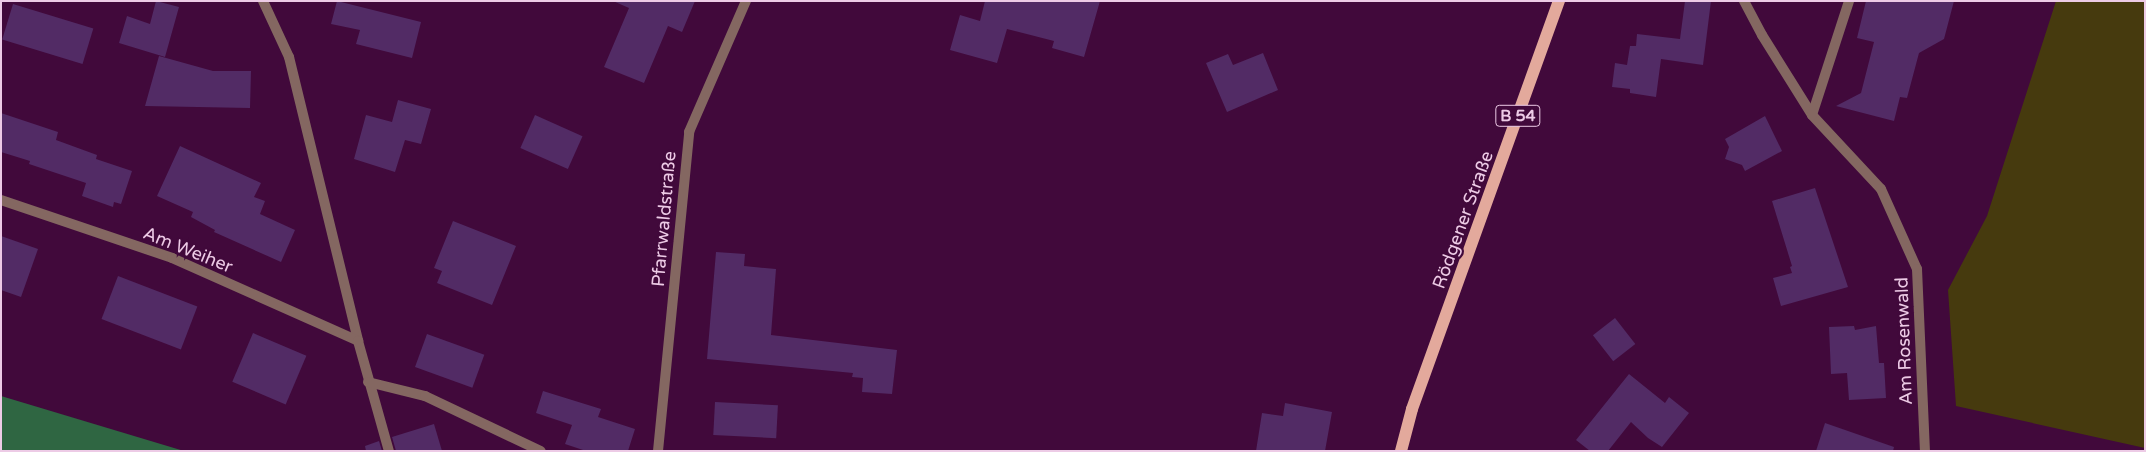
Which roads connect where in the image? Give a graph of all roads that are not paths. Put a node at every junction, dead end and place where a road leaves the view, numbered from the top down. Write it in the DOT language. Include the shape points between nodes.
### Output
graph roads {
  1 [pos="263,1"];
  2 [pos="746,1"];
  3 [pos="1559,1"];
  4 [pos="1744,1"];
  5 [pos="1850,1"];
  6 [pos="1812,115"];
  7 [pos="1,200"];
  8 [pos="358,342"];
  9 [pos="368,382"];
  10 [pos="389,451"];
  11 [pos="541,451"];
  12 [pos="658,451"];
  13 [pos="1401,451"];
  14 [pos="1925,451"];
  1 -- 8 [label="street" via="289,57"];
  2 -- 12 [label="street, Pfarrwaldstraße" via="689,132"];
  3 -- 13 [label="main road, Rödgener Straße / B 54" via="1412,410"];
  4 -- 6 [label="street, Am Rosenwald"];
  5 -- 6 [label="street"];
  6 -- 14 [label="street, Am Rosenwald" via="1881,189 1917,269"];
  7 -- 8 [label="street, Am Weiher" via="172,258"];
  8 -- 9 [label="street"];
  9 -- 10 [label="street"];
  9 -- 11 [label="street" via="425,396"];
}
